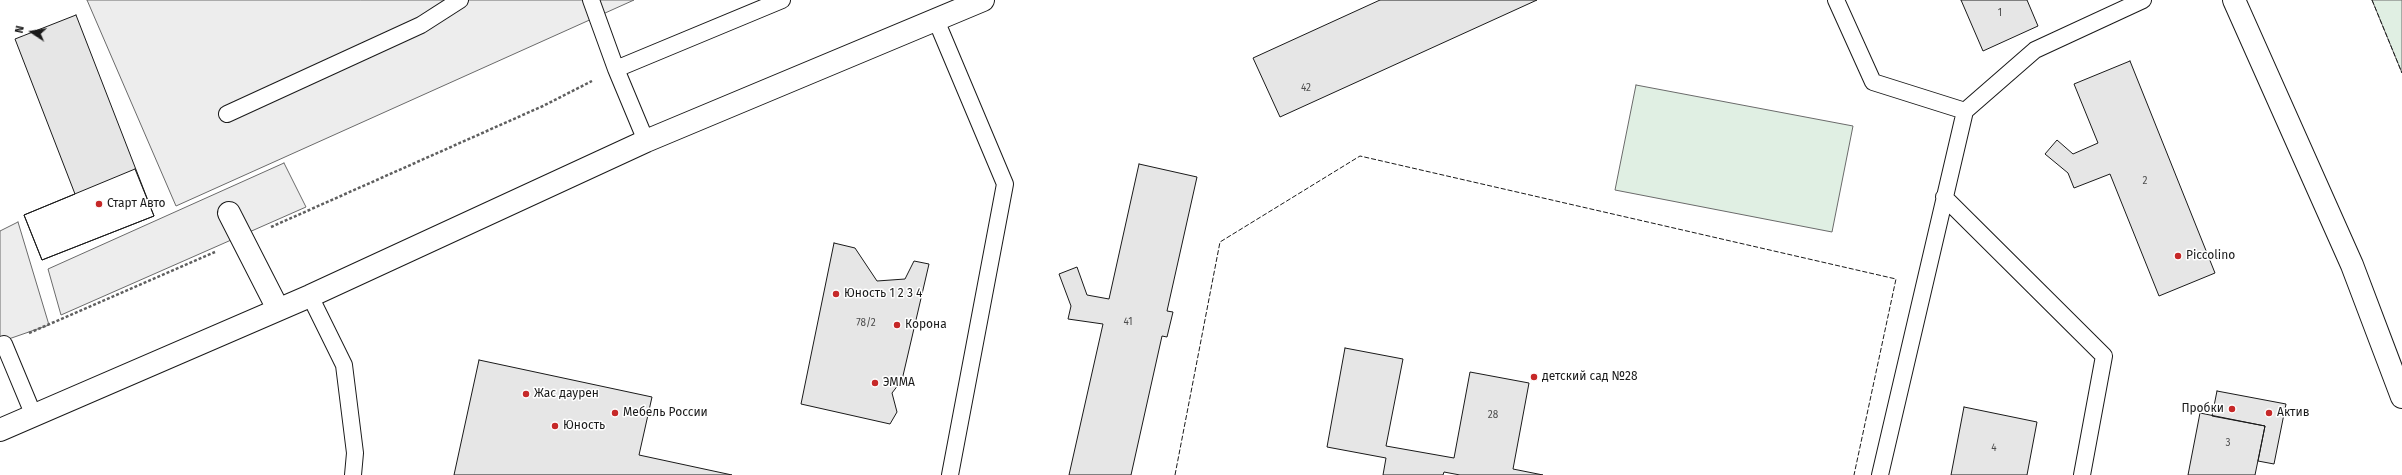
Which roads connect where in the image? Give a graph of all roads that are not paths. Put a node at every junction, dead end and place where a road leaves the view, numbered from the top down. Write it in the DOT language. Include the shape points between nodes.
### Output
graph roads {
  1 [pos="460,0"];
  2 [pos="591,0"];
  3 [pos="782,0"];
  4 [pos="983,0"];
  5 [pos="1836,0"];
  6 [pos="2143,0"];
  7 [pos="2234,0"];
  8 [pos="936,20"];
  9 [pos="616,69"];
  10 [pos="1964,111"];
  11 [pos="227,114"];
  12 [pos="646,141"];
  13 [pos="1944,197"];
  14 [pos="229,213"];
  15 [pos="310,296"];
  16 [pos="278,310"];
  17 [pos="4,344"];
  18 [pos="2402,396"];
  19 [pos="34,416"];
  20 [pos="0,430"];
  21 [pos="353,475"];
  22 [pos="950,475"];
  23 [pos="1880,475"];
  24 [pos="2082,475"];
  1 -- 11 [label="lane" via="421,24"];
  2 -- 9 [label="lane"];
  3 -- 9 [label="lane"];
  4 -- 8 [label="main road"];
  5 -- 10 [label="lane" via="1873,82"];
  6 -- 10 [label="lane" via="2035,50"];
  7 -- 18 [label="main road" via="2352,265"];
  8 -- 12 [label="main road"];
  8 -- 22 [label="lane" via="1005,184"];
  9 -- 12 [label="lane"];
  10 -- 13 [label="lane"];
  12 -- 15 [label="main road"];
  13 -- 23 [label="lane"];
  13 -- 24 [label="lane" via="2104,356"];
  14 -- 16 [label="main road"];
  15 -- 16 [label="main road"];
  15 -- 21 [label="lane" via="344,365 355,453"];
  16 -- 19 [label="main road"];
  17 -- 19 [label="lane"];
  19 -- 20 [label="main road"];
}
